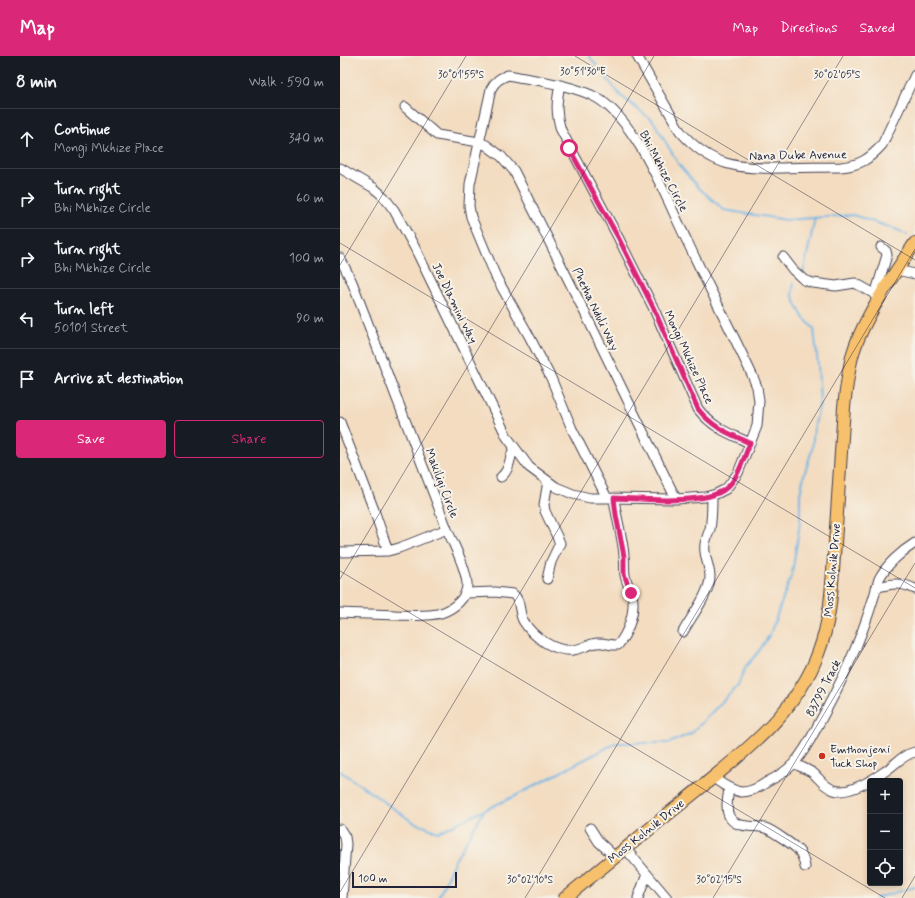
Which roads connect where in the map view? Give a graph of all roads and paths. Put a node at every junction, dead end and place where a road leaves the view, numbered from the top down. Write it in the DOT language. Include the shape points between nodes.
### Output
graph roads {
  1 [pos="637,56"];
  2 [pos="915,75"];
  3 [pos="560,86"];
  4 [pos="405,107"];
  5 [pos="479,142"];
  6 [pos="340,168"];
  7 [pos="915,243"];
  8 [pos="881,247"];
  9 [pos="783,257"];
  10 [pos="340,258"];
  11 [pos="897,270"];
  12 [pos="915,274"];
  13 [pos="876,299"];
  14 [pos="340,422"];
  15 [pos="750,443"];
  16 [pos="514,448"];
  17 [pos="529,466"];
  18 [pos="501,477"];
  19 [pos="548,481"];
  20 [pos="712,496"];
  21 [pos="610,498"];
  22 [pos="676,499"];
  23 [pos="447,529"];
  24 [pos="915,544"];
  25 [pos="388,551"];
  26 [pos="340,552"];
  27 [pos="547,579"];
  28 [pos="876,588"];
  29 [pos="915,589"];
  30 [pos="466,593"];
  31 [pos="340,614"];
  32 [pos="683,632"];
  33 [pos="915,752"];
  34 [pos="794,763"];
  35 [pos="712,777"];
  36 [pos="729,788"];
  37 [pos="590,828"];
  38 [pos="340,829"];
  39 [pos="625,848"];
  40 [pos="615,857"];
  41 [pos="805,867"];
  42 [pos="647,874"];
  43 [pos="342,898"];
  44 [pos="565,898"];
  45 [pos="638,898"];
  46 [pos="667,898"];
  1 -- 2 [label="street, Nana Dube Avenue" via="680,131 689,142 722,162 751,168 841,167 863,162 882,145"];
  3 -- 5 [label="street, Bhi Mkhize Circle" via="508,75 501,77 491,89"];
  3 -- 15 [label="street, Mongi Mkhize Place" via="557,118 561,130 653,307 698,409 715,426"];
  3 -- 15 [label="street, Bhi Mkhize Circle" via="596,97 609,107 630,132 646,157 755,382 760,401"];
  4 -- 5 [label="street" via="437,135"];
  5 -- 21 [label="street, Bhi Mkhize Circle" via="468,195 471,216 496,277 551,378 572,429"];
  5 -- 22 [label="street, Phetha Nduli Way" via="497,153 514,171"];
  6 -- 16 [label="street, Joe Dlamini Way" via="374,188 394,210"];
  7 -- 11 [label="main road, Moss Kolnik Drive"];
  8 -- 13 [label="street" via="887,256"];
  9 -- 13 [label="street" via="804,280 836,286 855,283 871,291"];
  10 -- 23 [label="street, Makiligi Circle" via="355,290"];
  11 -- 12 [label="street"];
  11 -- 13 [label="main road, Moss Kolnik Drive"];
  13 -- 35 [label="main road, Moss Kolnik Drive" via="854,352 847,382 832,592 820,651 804,685 785,711 764,733"];
  14 -- 25 [label="street"];
  15 -- 20 [label="street, Bhi Mkhize Circle" via="738,473 726,489"];
  16 -- 17 [label="street, Joe Dlamini Way"];
  16 -- 18 [label="street" via="508,469"];
  17 -- 19 [label="street, Bhi Mkhize Circle"];
  19 -- 21 [label="street, Bhi Mkhize Circle" via="573,494 590,498"];
  19 -- 27 [label="street" via="545,511 560,543 551,562"];
  20 -- 22 [label="street, Bhi Mkhize Circle"];
  20 -- 32 [label="street" via="710,525 705,543 710,582 708,590"];
  21 -- 22 [label="street, Bhi Mkhize Circle"];
  21 -- 30 [label="street" via="616,515 624,556 624,574 633,605 628,626 616,646 605,642 573,650 559,649 530,630 523,621 518,601 513,594"];
  23 -- 25 [label="street"];
  23 -- 30 [label="street, Makiligi Circle" via="463,567 467,584"];
  24 -- 28 [label="street, 83799 Track" via="882,572"];
  25 -- 26 [label="street"];
  28 -- 29 [label="street" via="895,583"];
  28 -- 34 [label="street, 83799 Track" via="864,628 846,672 807,746"];
  30 -- 31 [label="street" via="462,600 440,613"];
  33 -- 34 [label="street" via="896,762 885,772 847,791 839,792 832,790 811,772"];
  34 -- 36 [label="street, 83799 Track" via="786,771 759,787 741,792"];
  35 -- 36 [label="street, 83799 Track"];
  35 -- 39 [label="main road, Moss Kolnik Drive"];
  36 -- 41 [label="street" via="727,809 730,818 739,824 771,831 798,849"];
  37 -- 40 [label="street" via="599,842"];
  38 -- 43 [label="street" via="346,844"];
  39 -- 40 [label="main road, Moss Kolnik Drive"];
  39 -- 42 [label="street"];
  40 -- 44 [label="main road, Moss Kolnik Drive"];
  42 -- 45 [label="street"];
  42 -- 46 [label="street"];
}
